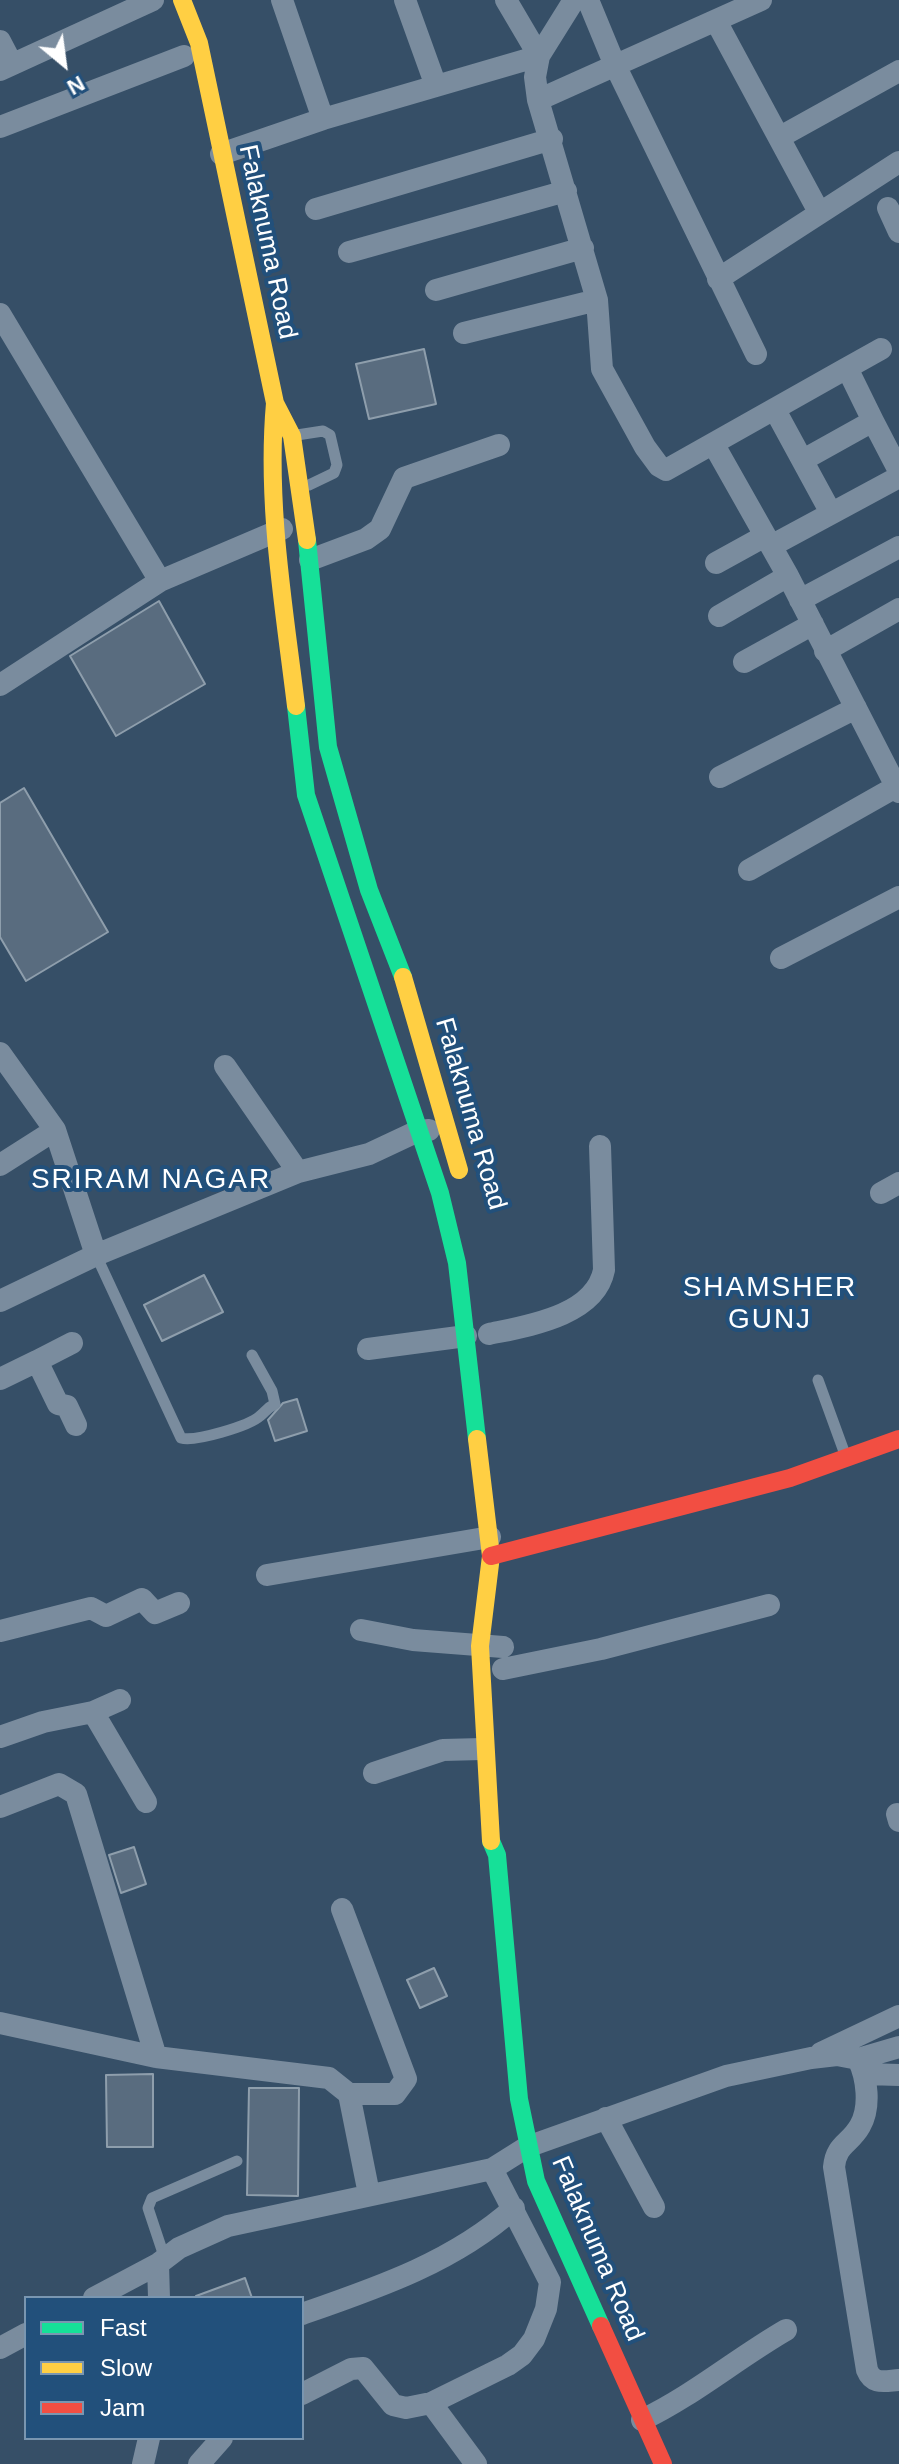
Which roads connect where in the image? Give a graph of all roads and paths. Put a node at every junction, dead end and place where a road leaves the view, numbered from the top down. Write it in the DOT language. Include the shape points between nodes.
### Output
graph roads {
  1 [pos="182,0"];
  2 [pos="282,0"];
  3 [pos="405,0"];
  4 [pos="506,0"];
  5 [pos="574,0"];
  6 [pos="588,0"];
  7 [pos="761,0"];
  8 [pos="159,5"];
  9 [pos="716,21"];
  10 [pos="0,41"];
  11 [pos="181,49"];
  12 [pos="539,56"];
  13 [pos="614,63"];
  14 [pos="6,67"];
  15 [pos="899,71"];
  16 [pos="436,86"];
  17 [pos="207,93"];
  18 [pos="538,100"];
  19 [pos="323,119"];
  20 [pos="0,127"];
  21 [pos="780,137"];
  22 [pos="552,139"];
  23 [pos="221,154"];
  24 [pos="899,162"];
  25 [pos="566,191"];
  26 [pos="888,208"];
  27 [pos="316,209"];
  28 [pos="819,212"];
  29 [pos="899,232"];
  30 [pos="583,248"];
  31 [pos="349,252"];
  32 [pos="718,279"];
  33 [pos="436,290"];
  34 [pos="597,300"];
  35 [pos="0,314"];
  36 [pos="464,333"];
  37 [pos="881,349"];
  38 [pos="756,354"];
  39 [pos="847,368"];
  40 [pos="275,403"];
  41 [pos="775,410"];
  42 [pos="873,421"];
  43 [pos="292,436"];
  44 [pos="499,445"];
  45 [pos="714,445"];
  46 [pos="803,460"];
  47 [pos="899,471"];
  48 [pos="899,477"];
  49 [pos="302,488"];
  50 [pos="831,513"];
  51 [pos="305,519"];
  52 [pos="275,532"];
  53 [pos="768,541"];
  54 [pos="899,547"];
  55 [pos="310,560"];
  56 [pos="716,563"];
  57 [pos="788,576"];
  58 [pos="160,581"];
  59 [pos="800,600"];
  60 [pos="898,610"];
  61 [pos="719,616"];
  62 [pos="813,624"];
  63 [pos="825,651"];
  64 [pos="744,662"];
  65 [pos="0,685"];
  66 [pos="856,708"];
  67 [pos="720,777"];
  68 [pos="898,788"];
  69 [pos="749,870"];
  70 [pos="899,897"];
  71 [pos="781,958"];
  72 [pos="0,1053"];
  73 [pos="225,1066"];
  74 [pos="446,1129"];
  75 [pos="55,1130"];
  76 [pos="418,1131"];
  77 [pos="600,1146"];
  78 [pos="0,1165"];
  79 [pos="298,1172"];
  80 [pos="464,1184"];
  81 [pos="96,1255"];
  82 [pos="0,1301"];
  83 [pos="489,1335"];
  84 [pos="466,1336"];
  85 [pos="72,1343"];
  86 [pos="368,1349"];
  87 [pos="252,1355"];
  88 [pos="37,1361"];
  89 [pos="0,1379"];
  90 [pos="818,1380"];
  91 [pos="76,1425"];
  92 [pos="899,1439"];
  93 [pos="846,1458"];
  94 [pos="503,1549"];
  95 [pos="267,1575"];
  96 [pos="179,1603"];
  97 [pos="769,1605"];
  98 [pos="361,1630"];
  99 [pos="0,1631"];
  100 [pos="480,1646"];
  101 [pos="120,1700"];
  102 [pos="93,1712"];
  103 [pos="0,1737"];
  104 [pos="482,1749"];
  105 [pos="505,1757"];
  106 [pos="374,1773"];
  107 [pos="146,1802"];
  108 [pos="0,1807"];
  109 [pos="497,1855"];
  110 [pos="342,1909"];
  111 [pos="899,2016"];
  112 [pos="0,2023"];
  113 [pos="899,2047"];
  114 [pos="156,2057"];
  115 [pos="811,2058"];
  116 [pos="862,2067"];
  117 [pos="899,2075"];
  118 [pos="349,2094"];
  119 [pos="606,2118"];
  120 [pos="527,2147"];
  121 [pos="237,2161"];
  122 [pos="492,2169"];
  123 [pos="369,2194"];
  124 [pos="654,2207"];
  125 [pos="514,2208"];
  126 [pos="161,2262"];
  127 [pos="98,2296"];
  128 [pos="159,2296"];
  129 [pos="304,2313"];
  130 [pos="786,2330"];
  131 [pos="24,2335"];
  132 [pos="0,2348"];
  133 [pos="899,2380"];
  134 [pos="304,2393"];
  135 [pos="431,2403"];
  136 [pos="642,2420"];
  137 [pos="149,2440"];
  138 [pos="220,2440"];
  139 [pos="143,2464"];
  140 [pos="199,2464"];
  141 [pos="476,2464"];
  142 [pos="663,2464"];
  1 -- 17 [label="main road, Falaknuma Road" via="199,43"];
  2 -- 19 [label="street"];
  3 -- 16 [label="street"];
  4 -- 12 [label="street"];
  5 -- 12 [label="street"];
  6 -- 13 [label="street"];
  7 -- 9 [label="street"];
  8 -- 14 [label="street"];
  9 -- 13 [label="street"];
  9 -- 21 [label="street"];
  10 -- 14 [label="street"];
  11 -- 17 [label="main road, Falaknuma Road"];
  11 -- 20 [label="street"];
  12 -- 16 [label="street"];
  12 -- 18 [label="street"];
  13 -- 18 [label="street"];
  13 -- 32 [label="street"];
  15 -- 21 [label="street"];
  16 -- 19 [label="street"];
  17 -- 23 [label="main road, Falaknuma Road"];
  18 -- 22 [label="street"];
  19 -- 23 [label="street"];
  21 -- 28 [label="street"];
  22 -- 25 [label="street"];
  22 -- 27 [label="street"];
  23 -- 40 [label="main road, Falaknuma Road"];
  24 -- 28 [label="street"];
  25 -- 30 [label="street"];
  25 -- 31 [label="street"];
  26 -- 29 [label="street"];
  28 -- 32 [label="street"];
  30 -- 33 [label="street"];
  30 -- 34 [label="street"];
  32 -- 38 [label="street"];
  34 -- 36 [label="street"];
  34 -- 45 [label="street" via="602,369 659,466 666,470"];
  35 -- 58 [label="street"];
  37 -- 39 [label="street"];
  39 -- 41 [label="street"];
  39 -- 42 [label="street"];
  40 -- 43 [label="main road, Falaknuma Road"];
  40 -- 52 [label="main road, Falaknuma Road"];
  41 -- 45 [label="street"];
  41 -- 46 [label="street"];
  42 -- 46 [label="street"];
  42 -- 47 [label="street"];
  43 -- 49 [label="main road, Falaknuma Road"];
  43 -- 49 [label="lane" via="323,431 330,435 337,465 334,473"];
  44 -- 55 [label="street" via="404,478 380,529"];
  45 -- 53 [label="street"];
  46 -- 50 [label="street"];
  48 -- 50 [label="street"];
  49 -- 51 [label="main road, Falaknuma Road"];
  50 -- 53 [label="street"];
  51 -- 52 [label="street"];
  51 -- 55 [label="main road, Falaknuma Road"];
  52 -- 58 [label="street"];
  52 -- 76 [label="main road, Falaknuma Road" via="306,795"];
  53 -- 56 [label="street"];
  53 -- 57 [label="street"];
  54 -- 59 [label="street"];
  55 -- 74 [label="main road, Falaknuma Road" via="328,747 369,890 399,963"];
  57 -- 59 [label="street"];
  57 -- 61 [label="street"];
  58 -- 65 [label="street"];
  59 -- 62 [label="street"];
  60 -- 63 [label="street"];
  62 -- 63 [label="street"];
  62 -- 64 [label="street"];
  63 -- 66 [label="street"];
  66 -- 67 [label="street"];
  66 -- 68 [label="street"];
  68 -- 69 [label="street"];
  70 -- 71 [label="street"];
  72 -- 75 [label="street"];
  73 -- 79 [label="street"];
  74 -- 76 [label="street"];
  74 -- 80 [label="main road, Falaknuma Road"];
  75 -- 78 [label="street"];
  75 -- 81 [label="street"];
  76 -- 79 [label="street" via="369,1154"];
  76 -- 84 [label="main road, Falaknuma Road" via="457,1263"];
  77 -- 83 [label="street" via="604,1270 599,1284 547,1322"];
  79 -- 81 [label="street"];
  81 -- 82 [label="street"];
  81 -- 87 [label="lane" via="181,1438 193,1441 259,1417 275,1404"];
  84 -- 86 [label="street"];
  84 -- 94 [label="main road, Falaknuma Road"];
  85 -- 88 [label="street"];
  88 -- 89 [label="street"];
  88 -- 91 [label="street" via="58,1404 67,1406"];
  90 -- 93 [label="lane"];
  92 -- 93 [label="main road"];
  93 -- 94 [label="main road" via="790,1478"];
  94 -- 95 [label="street"];
  94 -- 100 [label="main road, Falaknuma Road"];
  96 -- 99 [label="street" via="155,1613 142,1599 106,1616 91,1608"];
  97 -- 100 [label="street" via="601,1649 504,1658"];
  98 -- 100 [label="street"];
  100 -- 104 [label="main road, Falaknuma Road"];
  101 -- 102 [label="street"];
  102 -- 103 [label="street"];
  102 -- 107 [label="street"];
  104 -- 106 [label="street" via="443,1750"];
  104 -- 109 [label="main road, Falaknuma Road" via="489,1836"];
  105 -- 109 [label="main road, Falaknuma Road" via="507,1830"];
  108 -- 114 [label="street" via="59,1784 76,1794"];
  109 -- 120 [label="main road, Falaknuma Road"];
  110 -- 118 [label="street" via="406,2079 395,2094"];
  111 -- 115 [label="street"];
  112 -- 114 [label="street"];
  113 -- 116 [label="street"];
  114 -- 118 [label="street" via="329,2078"];
  115 -- 116 [label="street" via="837,2055"];
  115 -- 119 [label="street" via="726,2076"];
  116 -- 117 [label="street"];
  116 -- 133 [label="street" via="860,2126 837,2149 834,2167 867,2370 878,2382"];
  118 -- 123 [label="street"];
  119 -- 120 [label="street"];
  119 -- 124 [label="street"];
  120 -- 122 [label="street"];
  120 -- 136 [label="main road, Falaknuma Road" via="550,2216"];
  121 -- 126 [label="lane" via="152,2198 148,2208"];
  122 -- 123 [label="street"];
  122 -- 125 [label="street"];
  123 -- 126 [label="street" via="228,2226"];
  125 -- 129 [label="street" via="487,2232 413,2272"];
  125 -- 135 [label="street" via="550,2282 534,2339 508,2365"];
  126 -- 127 [label="street"];
  126 -- 128 [label="street"];
  130 -- 136 [label="street" via="711,2377 691,2396"];
  131 -- 132 [label="street"];
  134 -- 135 [label="street" via="363,2368 393,2405"];
  135 -- 141 [label="street"];
  136 -- 142 [label="main road, Falaknuma Road"];
  137 -- 139 [label="street"];
  138 -- 140 [label="street"];
}
